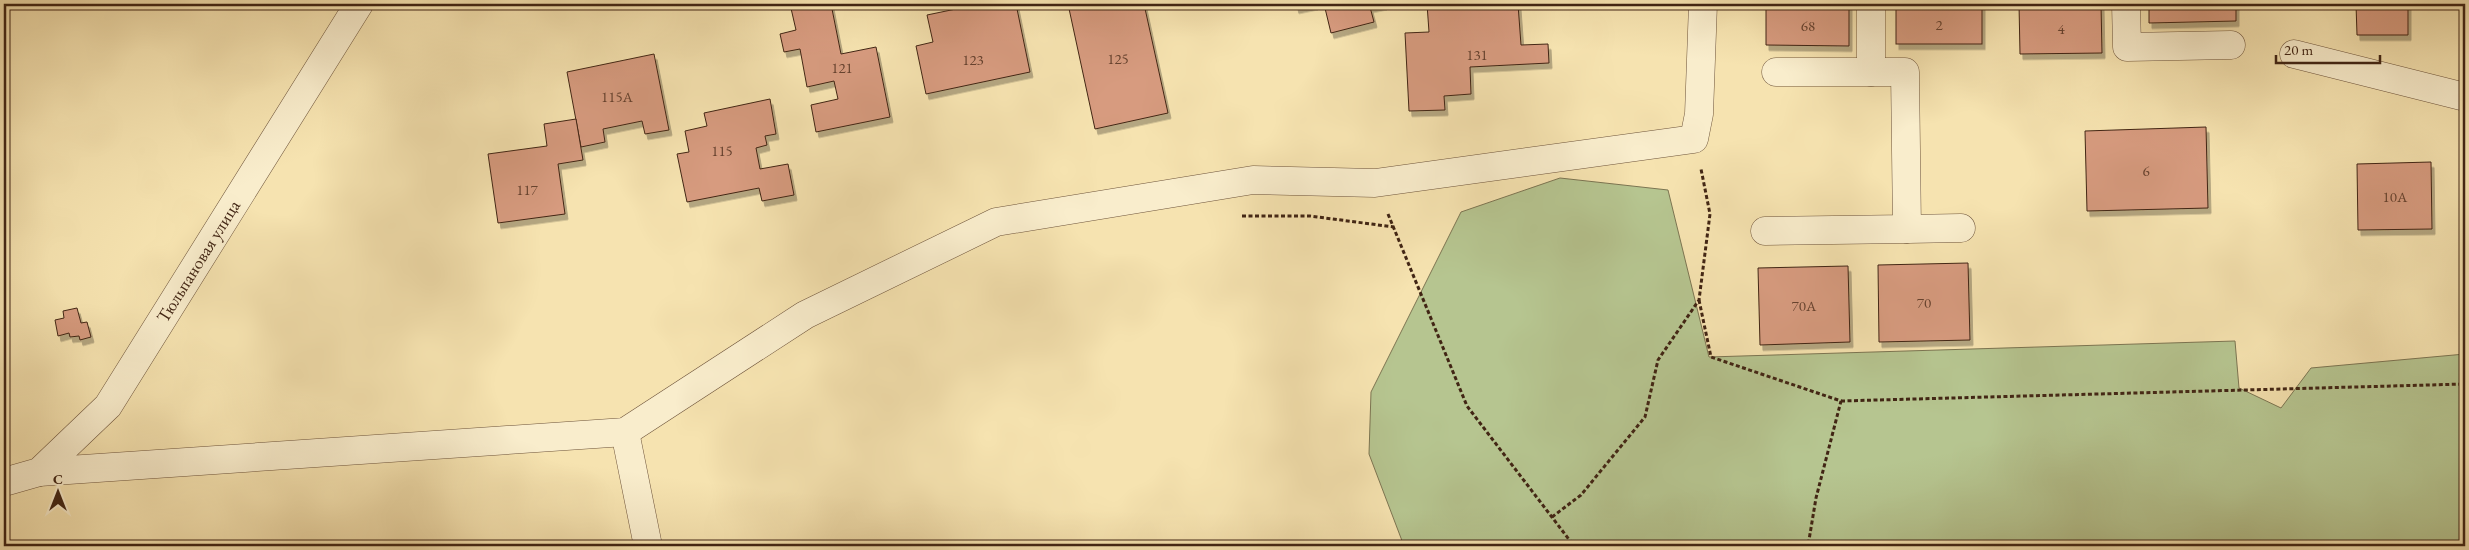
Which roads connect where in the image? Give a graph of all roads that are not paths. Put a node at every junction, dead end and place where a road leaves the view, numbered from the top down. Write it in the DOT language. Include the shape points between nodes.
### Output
graph roads {
  1 [pos="359,4"];
  2 [pos="1703,4"];
  3 [pos="1870,4"];
  4 [pos="2126,4"];
  5 [pos="2232,45"];
  6 [pos="2294,54"];
  7 [pos="1776,72"];
  8 [pos="1871,72"];
  9 [pos="2465,97"];
  10 [pos="1961,228"];
  11 [pos="1907,229"];
  12 [pos="1765,232"];
  13 [pos="625,432"];
  14 [pos="38,472"];
  15 [pos="4,482"];
  16 [pos="648,546"];
  1 -- 14 [label="street, Тюльпановая улица" via="108,406"];
  2 -- 13 [label="street" via="1694,139 1375,183 1253,180 996,222 806,315"];
  3 -- 8 [label="street"];
  4 -- 5 [label="street" via="2127,47"];
  6 -- 9 [label="street"];
  7 -- 8 [label="street"];
  8 -- 11 [label="street" via="1905,72"];
  10 -- 11 [label="street"];
  11 -- 12 [label="street"];
  13 -- 14 [label="street"];
  13 -- 16 [label="street"];
  14 -- 15 [label="street, Тюльпановая улица"];
}
